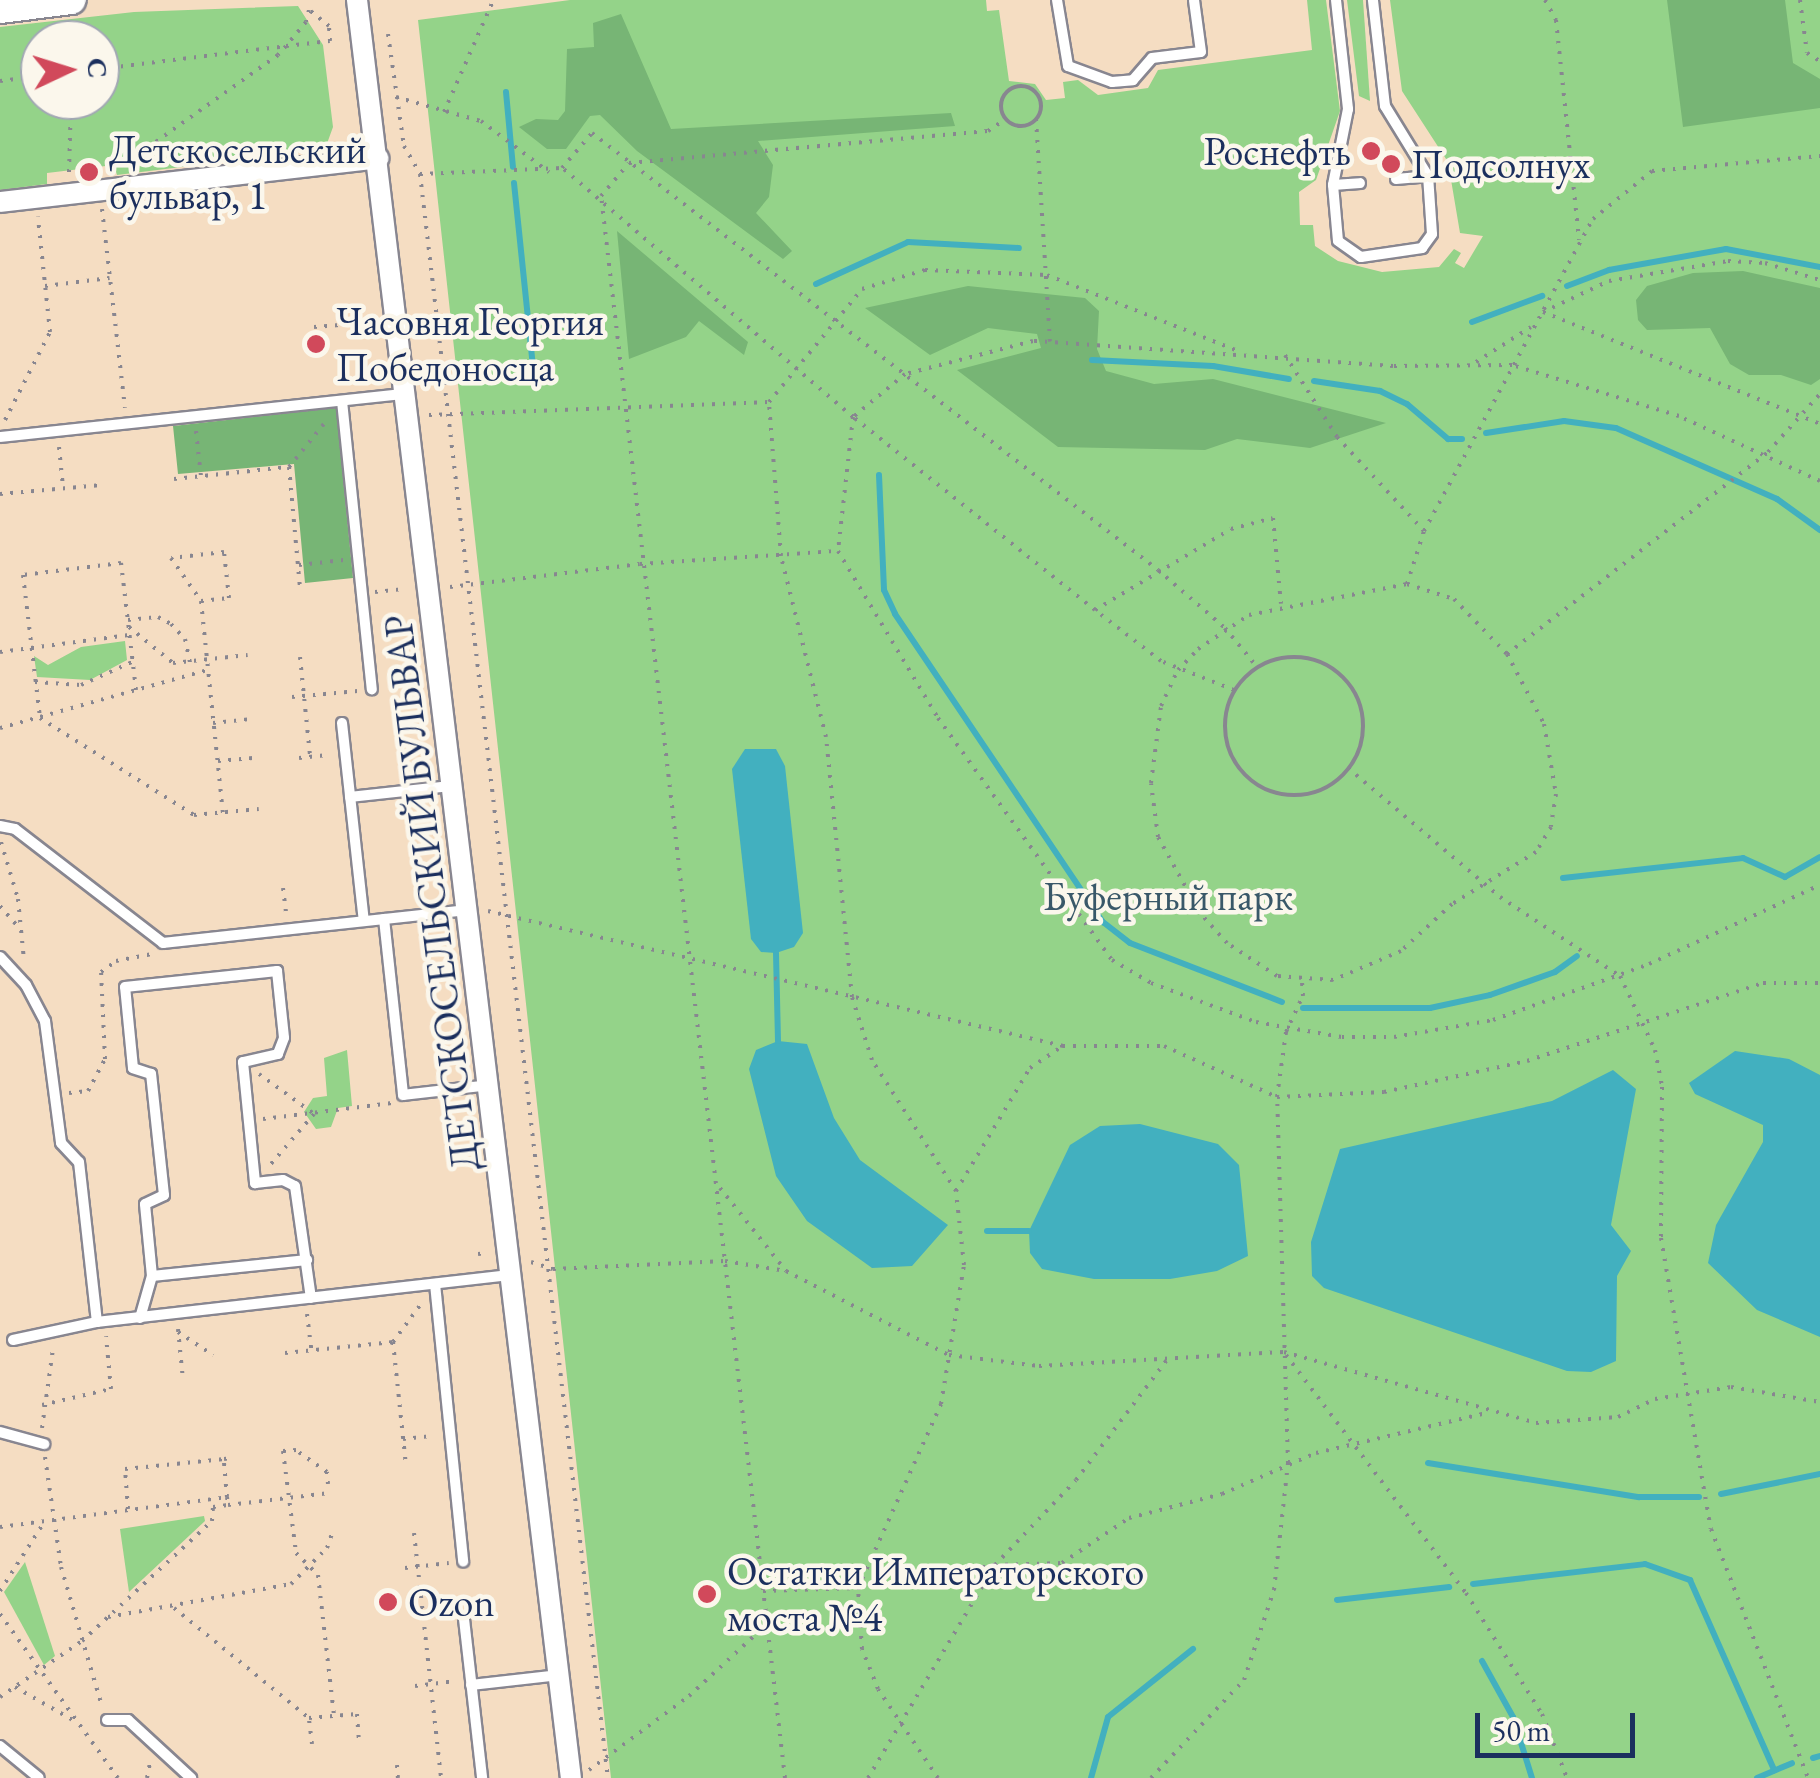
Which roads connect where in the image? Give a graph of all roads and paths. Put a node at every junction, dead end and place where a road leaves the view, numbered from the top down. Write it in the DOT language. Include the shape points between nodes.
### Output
graph roads {
  1 [pos="72,0"];
  2 [pos="357,0"];
  3 [pos="1058,0"];
  4 [pos="1194,0"];
  5 [pos="1336,0"];
  6 [pos="1373,0"];
  7 [pos="1545,0"];
  8 [pos="1800,0"];
  9 [pos="492,3"];
  10 [pos="0,9"];
  11 [pos="388,34"];
  12 [pos="286,46"];
  13 [pos="1820,61"];
  14 [pos="120,67"];
  15 [pos="396,97"];
  16 [pos="444,112"];
  17 [pos="1006,119"];
  18 [pos="1036,119"];
  19 [pos="70,120"];
  20 [pos="1820,156"];
  21 [pos="378,158"];
  22 [pos="629,163"];
  23 [pos="562,168"];
  24 [pos="549,172"];
  25 [pos="108,173"];
  26 [pos="420,174"];
  27 [pos="82,176"];
  28 [pos="1428,176"];
  29 [pos="1396,179"];
  30 [pos="1360,182"];
  31 [pos="1333,185"];
  32 [pos="601,196"];
  33 [pos="0,202"];
  34 [pos="102,204"];
  35 [pos="37,212"];
  36 [pos="1578,240"];
  37 [pos="1047,274"];
  38 [pos="110,278"];
  39 [pos="1820,280"];
  40 [pos="46,286"];
  41 [pos="1543,312"];
  42 [pos="833,318"];
  43 [pos="366,322"];
  44 [pos="1535,324"];
  45 [pos="314,334"];
  46 [pos="1050,342"];
  47 [pos="1241,352"];
  48 [pos="1285,355"];
  49 [pos="1474,364"];
  50 [pos="1512,365"];
  51 [pos="793,366"];
  52 [pos="905,374"];
  53 [pos="406,394"];
  54 [pos="1820,394"];
  55 [pos="342,401"];
  56 [pos="769,402"];
  57 [pos="622,406"];
  58 [pos="447,413"];
  59 [pos="1802,415"];
  60 [pos="195,416"];
  61 [pos="409,416"];
  62 [pos="853,418"];
  63 [pos="5,420"];
  64 [pos="126,424"];
  65 [pos="1820,424"];
  66 [pos="0,437"];
  67 [pos="1768,452"];
  68 [pos="289,468"];
  69 [pos="201,476"];
  70 [pos="174,479"];
  71 [pos="1820,481"];
  72 [pos="102,485"];
  73 [pos="0,494"];
  74 [pos="1424,532"];
  75 [pos="838,551"];
  76 [pos="781,556"];
  77 [pos="359,559"];
  78 [pos="640,564"];
  79 [pos="298,565"];
  80 [pos="1158,570"];
  81 [pos="1408,584"];
  82 [pos="466,586"];
  83 [pos="300,589"];
  84 [pos="201,602"];
  85 [pos="1281,604"];
  86 [pos="1095,610"];
  87 [pos="129,624"];
  88 [pos="1225,628"];
  89 [pos="130,635"];
  90 [pos="30,648"];
  91 [pos="0,652"];
  92 [pos="1507,654"];
  93 [pos="248,655"];
  94 [pos="300,656"];
  95 [pos="132,662"];
  96 [pos="207,662"];
  97 [pos="190,663"];
  98 [pos="1256,667"];
  99 [pos="208,670"];
  100 [pos="1178,670"];
  101 [pos="35,682"];
  102 [pos="136,690"];
  103 [pos="372,690"];
  104 [pos="1234,690"];
  105 [pos="304,696"];
  106 [pos="292,697"];
  107 [pos="40,718"];
  108 [pos="250,720"];
  109 [pos="214,723"];
  110 [pos="342,723"];
  111 [pos="0,728"];
  112 [pos="345,753"];
  113 [pos="310,756"];
  114 [pos="253,758"];
  115 [pos="300,758"];
  116 [pos="218,761"];
  117 [pos="1348,768"];
  118 [pos="453,786"];
  119 [pos="350,797"];
  120 [pos="258,809"];
  121 [pos="223,812"];
  122 [pos="0,826"];
  123 [pos="0,838"];
  124 [pos="1820,885"];
  125 [pos="1488,887"];
  126 [pos="283,888"];
  127 [pos="0,906"];
  128 [pos="472,910"];
  129 [pos="505,912"];
  130 [pos="384,919"];
  131 [pos="364,921"];
  132 [pos="287,930"];
  133 [pos="21,931"];
  134 [pos="163,943"];
  135 [pos="0,957"];
  136 [pos="692,964"];
  137 [pos="1620,976"];
  138 [pos="1302,981"];
  139 [pos="1820,983"];
  140 [pos="26,985"];
  141 [pos="852,997"];
  142 [pos="1642,1022"];
  143 [pos="1286,1032"];
  144 [pos="1063,1046"];
  145 [pos="243,1062"];
  146 [pos="489,1085"];
  147 [pos="403,1094"];
  148 [pos="55,1095"];
  149 [pos="1277,1097"];
  150 [pos="314,1114"];
  151 [pos="249,1121"];
  152 [pos="254,1182"];
  153 [pos="719,1186"];
  154 [pos="956,1192"];
  155 [pos="307,1260"];
  156 [pos="725,1262"];
  157 [pos="516,1266"];
  158 [pos="548,1269"];
  159 [pos="786,1271"];
  160 [pos="152,1276"];
  161 [pos="435,1284"];
  162 [pos="308,1298"];
  163 [pos="176,1314"];
  164 [pos="140,1318"];
  165 [pos="101,1322"];
  166 [pos="178,1332"];
  167 [pos="57,1335"];
  168 [pos="13,1340"];
  169 [pos="393,1342"];
  170 [pos="311,1350"];
  171 [pos="1284,1352"];
  172 [pos="285,1353"];
  173 [pos="213,1355"];
  174 [pos="948,1355"];
  175 [pos="1169,1358"];
  176 [pos="183,1380"];
  177 [pos="1687,1394"];
  178 [pos="1820,1402"];
  179 [pos="42,1405"];
  180 [pos="1488,1413"];
  181 [pos="0,1432"];
  182 [pos="450,1434"];
  183 [pos="403,1439"];
  184 [pos="44,1444"];
  185 [pos="1348,1444"];
  186 [pos="232,1458"];
  187 [pos="224,1459"];
  188 [pos="1288,1463"];
  189 [pos="406,1466"];
  190 [pos="328,1484"];
  191 [pos="329,1493"];
  192 [pos="227,1497"];
  193 [pos="289,1498"];
  194 [pos="228,1505"];
  195 [pos="128,1509"];
  196 [pos="49,1520"];
  197 [pos="0,1527"];
  198 [pos="332,1532"];
  199 [pos="414,1533"];
  200 [pos="463,1562"];
  201 [pos="307,1564"];
  202 [pos="995,1565"];
  203 [pos="418,1567"];
  204 [pos="406,1568"];
  205 [pos="858,1588"];
  206 [pos="0,1591"];
  207 [pos="763,1591"];
  208 [pos="174,1608"];
  209 [pos="0,1614"];
  210 [pos="105,1618"];
  211 [pos="464,1620"];
  212 [pos="766,1624"];
  213 [pos="82,1641"];
  214 [pos="43,1670"];
  215 [pos="560,1675"];
  216 [pos="471,1682"];
  217 [pos="431,1684"];
  218 [pos="415,1686"];
  219 [pos="16,1687"];
  220 [pos="0,1697"];
  221 [pos="334,1716"];
  222 [pos="309,1718"];
  223 [pos="106,1720"];
  224 [pos="81,1724"];
  225 [pos="901,1728"];
  226 [pos="359,1740"];
  227 [pos="312,1744"];
  228 [pos="0,1746"];
  229 [pos="604,1762"];
  230 [pos="397,1765"];
  231 [pos="39,1778"];
  232 [pos="118,1778"];
  233 [pos="192,1778"];
  234 [pos="398,1778"];
  235 [pos="441,1778"];
  236 [pos="482,1778"];
  237 [pos="572,1778"];
  238 [pos="608,1778"];
  239 [pos="785,1778"];
  240 [pos="868,1778"];
  241 [pos="938,1778"];
  242 [pos="1151,1778"];
  243 [pos="1567,1778"];
  244 [pos="1808,1778"];
  1 -- 10 [label="main road"];
  2 -- 21 [label="street, ДЕТСКОСЕЛЬСКИЙ БУЛЬВАР"];
  3 -- 4 [label="lane" via="1068,66 1112,82 1134,80 1152,58 1201,52"];
  5 -- 31 [label="lane" via="1348,110"];
  6 -- 28 [label="lane" via="1385,106"];
  7 -- 36 [label="path" via="1556,20"];
  8 -- 13 [label="path" via="1807,53"];
  9 -- 16 [label="path"];
  11 -- 15 [label="path"];
  12 -- 12 [label="path" via="309,10 329,26 330,41"];
  12 -- 14 [label="path"];
  12 -- 25 [label="path" via="142,155"];
  15 -- 16 [label="path"];
  15 -- 26 [label="path" via="404,146"];
  16 -- 24 [label="path" via="500,132"];
  17 -- 18 [label="path" via="1021,126"];
  17 -- 18 [label="path" via="1003,96 1016,86 1038,95"];
  17 -- 22 [label="path" via="988,132"];
  18 -- 37 [label="path"];
  19 -- 27 [label="path" via="69,177"];
  20 -- 36 [label="path" via="1652,170 1623,189"];
  21 -- 33 [label="street"];
  21 -- 53 [label="street, ДЕТСКОСЕЛЬСКИЙ БУЛЬВАР"];
  22 -- 23 [label="path" via="592,133"];
  22 -- 32 [label="path"];
  22 -- 42 [label="path"];
  23 -- 24 [label="path"];
  23 -- 32 [label="path"];
  24 -- 26 [label="path"];
  26 -- 58 [label="path"];
  28 -- 29 [label="lane"];
  28 -- 31 [label="lane" via="1430,244 1361,257 1338,242"];
  30 -- 31 [label="lane"];
  32 -- 51 [label="path"];
  32 -- 57 [label="path"];
  34 -- 38 [label="path"];
  35 -- 40 [label="path"];
  36 -- 41 [label="path"];
  37 -- 42 [label="path" via="964,267 898,275 862,290"];
  37 -- 46 [label="path"];
  37 -- 47 [label="path"];
  38 -- 40 [label="path"];
  38 -- 64 [label="path"];
  39 -- 41 [label="path" via="1765,263 1728,261 1609,281"];
  40 -- 63 [label="path" via="50,332"];
  41 -- 44 [label="path"];
  41 -- 59 [label="path"];
  42 -- 51 [label="path"];
  42 -- 52 [label="path"];
  43 -- 45 [label="path" via="314,328"];
  44 -- 49 [label="path"];
  44 -- 50 [label="path"];
  46 -- 47 [label="path"];
  46 -- 52 [label="path"];
  47 -- 48 [label="path"];
  48 -- 49 [label="path" via="1392,366"];
  48 -- 74 [label="path" via="1338,437"];
  49 -- 50 [label="path"];
  50 -- 67 [label="path" via="1678,416"];
  50 -- 74 [label="path"];
  51 -- 56 [label="path"];
  51 -- 62 [label="path"];
  52 -- 62 [label="path"];
  52 -- 80 [label="path"];
  53 -- 55 [label="lane"];
  53 -- 61 [label="street, ДЕТСКОСЕЛЬСКИЙ БУЛЬВАР"];
  54 -- 59 [label="path"];
  55 -- 60 [label="lane"];
  55 -- 68 [label="path"];
  55 -- 77 [label="lane"];
  56 -- 57 [label="path"];
  56 -- 76 [label="path"];
  57 -- 58 [label="path"];
  57 -- 78 [label="path"];
  58 -- 61 [label="path"];
  58 -- 82 [label="path"];
  59 -- 65 [label="path"];
  59 -- 67 [label="path"];
  60 -- 64 [label="lane"];
  60 -- 69 [label="path"];
  61 -- 118 [label="street, ДЕТСКОСЕЛЬСКИЙ БУЛЬВАР"];
  62 -- 75 [label="path"];
  62 -- 86 [label="path"];
  64 -- 66 [label="lane"];
  67 -- 71 [label="path"];
  67 -- 92 [label="path"];
  68 -- 69 [label="path"];
  68 -- 79 [label="path"];
  69 -- 70 [label="path"];
  72 -- 73 [label="path"];
  74 -- 81 [label="path"];
  75 -- 76 [label="path"];
  75 -- 143 [label="path" via="938,718 1112,960 1151,983"];
  76 -- 78 [label="path"];
  76 -- 141 [label="path" via="826,737"];
  77 -- 79 [label="path"];
  77 -- 103 [label="lane"];
  78 -- 82 [label="path"];
  78 -- 136 [label="path"];
  79 -- 83 [label="path"];
  80 -- 85 [label="path" via="1231,529 1274,518"];
  80 -- 86 [label="path"];
  80 -- 88 [label="path"];
  81 -- 85 [label="path"];
  81 -- 92 [label="path" via="1454,599"];
  82 -- 129 [label="path"];
  84 -- 84 [label="path" via="171,558 224,552 229,598"];
  84 -- 96 [label="path"];
  85 -- 88 [label="path"];
  86 -- 100 [label="path"];
  87 -- 89 [label="path"];
  87 -- 90 [label="path" via="121,563 22,574"];
  87 -- 97 [label="path" via="159,656"];
  87 -- 97 [label="path" via="158,616 171,624 185,639"];
  88 -- 98 [label="path"];
  88 -- 100 [label="path"];
  89 -- 90 [label="path"];
  89 -- 95 [label="path"];
  90 -- 91 [label="path"];
  90 -- 101 [label="path"];
  92 -- 125 [label="path" via="1544,724 1556,794 1551,827 1536,852"];
  93 -- 96 [label="path"];
  94 -- 105 [label="path"];
  95 -- 101 [label="path" via="82,684"];
  95 -- 102 [label="path"];
  96 -- 97 [label="path"];
  96 -- 99 [label="path"];
  98 -- 104 [label="path"];
  98 -- 117 [label="path" via="1302,657 1344,679 1362,722"];
  99 -- 102 [label="path"];
  99 -- 109 [label="path"];
  100 -- 104 [label="path"];
  100 -- 138 [label="path" via="1152,744 1158,837 1176,880 1228,943 1277,976"];
  101 -- 107 [label="path"];
  102 -- 107 [label="path"];
  103 -- 105 [label="path"];
  104 -- 117 [label="path" via="1225,721 1230,752 1262,787 1309,793"];
  105 -- 106 [label="path"];
  105 -- 113 [label="path"];
  107 -- 111 [label="path"];
  107 -- 121 [label="path" via="194,816"];
  108 -- 109 [label="path"];
  109 -- 116 [label="path"];
  110 -- 112 [label="lane"];
  112 -- 113 [label="path"];
  112 -- 119 [label="lane"];
  113 -- 115 [label="path"];
  114 -- 116 [label="path"];
  116 -- 121 [label="path"];
  117 -- 125 [label="path"];
  118 -- 119 [label="lane"];
  118 -- 128 [label="street, ДЕТСКОСЕЛЬСКИЙ БУЛЬВАР"];
  119 -- 131 [label="lane"];
  120 -- 121 [label="path"];
  122 -- 134 [label="lane" via="16,829"];
  123 -- 133 [label="path"];
  124 -- 137 [label="path"];
  125 -- 137 [label="path"];
  125 -- 138 [label="path" via="1452,904 1384,960 1333,980"];
  126 -- 132 [label="path"];
  127 -- 133 [label="path"];
  128 -- 129 [label="path"];
  128 -- 130 [label="lane"];
  128 -- 146 [label="street, ДЕТСКОСЕЛЬСКИЙ БУЛЬВАР"];
  129 -- 136 [label="path"];
  129 -- 158 [label="path"];
  130 -- 131 [label="lane"];
  130 -- 147 [label="lane"];
  131 -- 132 [label="lane"];
  132 -- 134 [label="lane"];
  133 -- 140 [label="path"];
  134 -- 148 [label="path" via="152,955 116,961 101,972 105,1059 98,1080 88,1091"];
  135 -- 140 [label="lane"];
  136 -- 141 [label="path"];
  136 -- 153 [label="path"];
  137 -- 142 [label="path"];
  137 -- 143 [label="path" via="1493,1020 1433,1031 1342,1037"];
  138 -- 143 [label="path" via="1303,996"];
  139 -- 142 [label="path" via="1763,983"];
  140 -- 148 [label="lane" via="45,1021"];
  141 -- 144 [label="path"];
  141 -- 154 [label="path" via="872,1060"];
  142 -- 149 [label="path" via="1455,1079 1384,1092"];
  142 -- 177 [label="path" via="1662,1086 1662,1238"];
  143 -- 149 [label="path"];
  144 -- 149 [label="path" via="1164,1046"];
  144 -- 154 [label="path" via="1030,1068"];
  145 -- 150 [label="path"];
  145 -- 151 [label="lane"];
  145 -- 160 [label="lane" via="278,1054 284,1038 277,972 125,987 133,1068 151,1074 164,1195 145,1204"];
  146 -- 147 [label="lane"];
  146 -- 157 [label="street, ДЕТСКОСЕЛЬСКИЙ БУЛЬВАР"];
  147 -- 150 [label="path" via="390,1105"];
  148 -- 165 [label="lane" via="60,1142 79,1162"];
  149 -- 171 [label="path"];
  150 -- 151 [label="path"];
  150 -- 152 [label="path"];
  151 -- 152 [label="lane"];
  152 -- 155 [label="lane" via="295,1186"];
  153 -- 156 [label="path"];
  153 -- 159 [label="path"];
  154 -- 174 [label="path" via="964,1265"];
  155 -- 160 [label="lane"];
  155 -- 162 [label="lane"];
  156 -- 158 [label="path"];
  156 -- 159 [label="path"];
  156 -- 207 [label="path"];
  157 -- 158 [label="path"];
  157 -- 161 [label="lane"];
  157 -- 215 [label="street, ДЕТСКОСЕЛЬСКИЙ БУЛЬВАР"];
  158 -- 229 [label="path"];
  159 -- 174 [label="path"];
  160 -- 164 [label="lane"];
  161 -- 162 [label="lane"];
  161 -- 169 [label="path"];
  161 -- 182 [label="lane"];
  162 -- 163 [label="lane"];
  162 -- 170 [label="path"];
  163 -- 164 [label="lane"];
  163 -- 166 [label="path"];
  164 -- 165 [label="lane"];
  165 -- 167 [label="lane"];
  165 -- 179 [label="path" via="111,1389"];
  166 -- 173 [label="path"];
  166 -- 176 [label="path"];
  167 -- 168 [label="lane"];
  167 -- 179 [label="path"];
  169 -- 170 [label="path"];
  169 -- 183 [label="path"];
  170 -- 172 [label="path"];
  171 -- 175 [label="path"];
  171 -- 180 [label="path" via="1343,1364"];
  171 -- 185 [label="path"];
  171 -- 188 [label="path"];
  174 -- 175 [label="path" via="1038,1366"];
  174 -- 205 [label="path" via="941,1404"];
  175 -- 202 [label="path" via="1076,1480"];
  177 -- 178 [label="path" via="1731,1387"];
  177 -- 180 [label="path" via="1588,1422 1536,1423"];
  177 -- 244 [label="path" via="1724,1571"];
  179 -- 184 [label="path"];
  180 -- 185 [label="path"];
  181 -- 184 [label="lane"];
  182 -- 183 [label="path"];
  182 -- 200 [label="lane"];
  183 -- 189 [label="path"];
  184 -- 196 [label="path"];
  185 -- 188 [label="path"];
  185 -- 243 [label="path" via="1466,1592 1542,1714"];
  186 -- 187 [label="path"];
  187 -- 192 [label="path"];
  187 -- 195 [label="path" via="124,1469"];
  188 -- 202 [label="path" via="1222,1494 1130,1518 1062,1563"];
  188 -- 242 [label="path" via="1288,1514 1259,1650 1221,1707"];
  190 -- 193 [label="path" via="327,1472 296,1450 282,1452"];
  191 -- 193 [label="path"];
  192 -- 194 [label="path"];
  192 -- 195 [label="path"];
  193 -- 194 [label="path"];
  193 -- 201 [label="path" via="296,1553"];
  194 -- 210 [label="path" via="213,1507 212,1521"];
  195 -- 196 [label="path"];
  196 -- 197 [label="path"];
  196 -- 206 [label="path"];
  196 -- 213 [label="path"];
  198 -- 201 [label="path" via="327,1548"];
  199 -- 203 [label="path"];
  200 -- 203 [label="path"];
  201 -- 208 [label="path" via="291,1584 277,1589"];
  201 -- 221 [label="path" via="318,1575"];
  202 -- 205 [label="path"];
  202 -- 225 [label="path"];
  203 -- 204 [label="path"];
  203 -- 217 [label="path"];
  205 -- 207 [label="path"];
  205 -- 225 [label="path" via="862,1649"];
  207 -- 212 [label="path"];
  208 -- 210 [label="path"];
  208 -- 222 [label="path"];
  209 -- 214 [label="path"];
  210 -- 213 [label="path"];
  211 -- 216 [label="lane"];
  212 -- 229 [label="path"];
  212 -- 239 [label="path"];
  213 -- 214 [label="path"];
  213 -- 223 [label="path"];
  214 -- 219 [label="path"];
  214 -- 224 [label="path"];
  215 -- 216 [label="lane"];
  215 -- 237 [label="street, ДЕТСКОСЕЛЬСКИЙ БУЛЬВАР"];
  216 -- 217 [label="path"];
  216 -- 236 [label="lane"];
  217 -- 218 [label="path"];
  217 -- 235 [label="path"];
  219 -- 220 [label="path"];
  219 -- 224 [label="path"];
  221 -- 222 [label="path"];
  221 -- 226 [label="path" via="357,1714"];
  222 -- 227 [label="path"];
  223 -- 233 [label="lane" via="128,1720"];
  224 -- 232 [label="path"];
  225 -- 240 [label="path"];
  225 -- 241 [label="path"];
  228 -- 231 [label="lane"];
  229 -- 238 [label="path"];
  230 -- 234 [label="path"];
}
